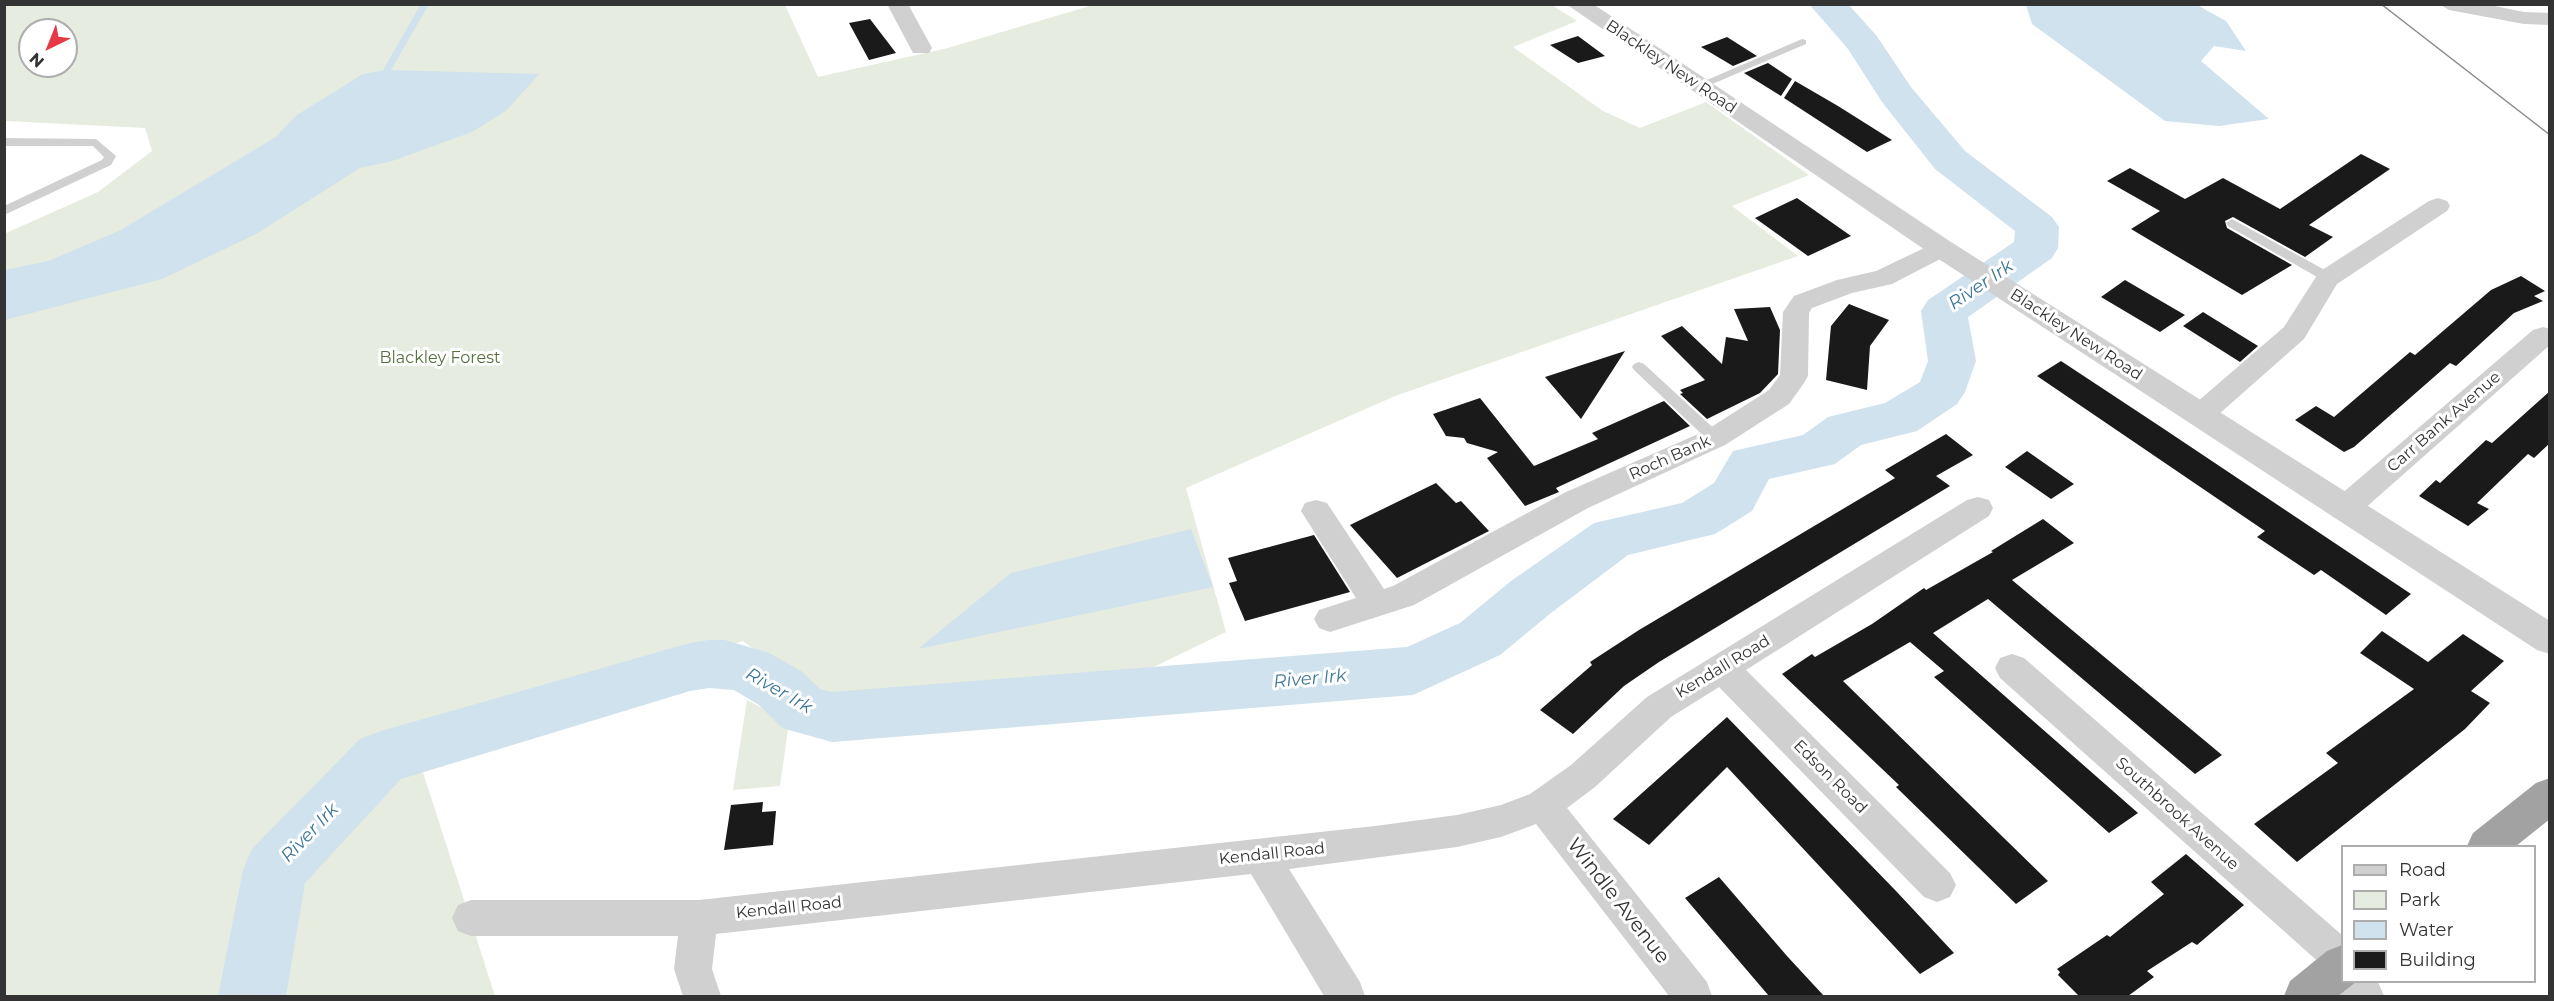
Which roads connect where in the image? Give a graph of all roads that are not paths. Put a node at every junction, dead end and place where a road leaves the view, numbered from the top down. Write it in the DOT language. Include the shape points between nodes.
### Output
graph roads {
  1 [pos="923,4"];
  2 [pos="1577,4"];
  3 [pos="2449,4"];
  4 [pos="899,8"];
  5 [pos="2550,18"];
  6 [pos="1802,42"];
  7 [pos="921,48"];
  8 [pos="1699,86"];
  9 [pos="4,142"];
  10 [pos="2439,206"];
  11 [pos="4,211"];
  12 [pos="2232,223"];
  13 [pos="1941,248"];
  14 [pos="2329,278"];
  15 [pos="2543,336"];
  16 [pos="1639,367"];
  17 [pos="2200,416"];
  18 [pos="1715,438"];
  19 [pos="1978,508"];
  20 [pos="2344,509"];
  21 [pos="1316,511"];
  22 [pos="1377,604"];
  23 [pos="1330,619"];
  24 [pos="2550,640"];
  25 [pos="2012,668"];
  26 [pos="1723,669"];
  27 [pos="2550,795"];
  28 [pos="1543,805"];
  29 [pos="2488,845"];
  30 [pos="1260,855"];
  31 [pos="1937,885"];
  32 [pos="471,918"];
  33 [pos="699,918"];
  34 [pos="2341,970"];
  35 [pos="2341,978"];
  36 [pos="702,996"];
  37 [pos="1346,996"];
  38 [pos="1693,996"];
  39 [pos="2305,996"];
  1 -- 4 [label="street"];
  2 -- 8 [label="street, Blackley New Road"];
  3 -- 5 [label="street" via="2524,18"];
  4 -- 7 [label="street"];
  6 -- 8 [label="lane"];
  8 -- 13 [label="street, Blackley New Road"];
  9 -- 11 [label="lane" via="96,143 110,156 107,162"];
  10 -- 14 [label="street"];
  12 -- 14 [label="lane"];
  13 -- 17 [label="street, Blackley New Road"];
  13 -- 18 [label="street, Roch Bank" via="1883,278 1803,302 1796,312 1794,376 1779,397"];
  14 -- 17 [label="street" via="2294,333"];
  15 -- 20 [label="street, Carr Bank Avenue"];
  16 -- 18 [label="lane"];
  17 -- 20 [label="street, Blackley New Road"];
  18 -- 22 [label="street, Roch Bank" via="1577,500 1403,596"];
  19 -- 26 [label="street, Kendall Road"];
  20 -- 24 [label="street, Blackley New Road"];
  21 -- 22 [label="street"];
  22 -- 23 [label="street, Roch Bank"];
  25 -- 34 [label="street, Southbrook Avenue"];
  26 -- 28 [label="street, Kendall Road" via="1659,707 1583,776"];
  26 -- 31 [label="street, Edson Road"];
  27 -- 29 [label="highway"];
  28 -- 30 [label="street, Kendall Road" via="1501,821 1457,831"];
  28 -- 38 [label="street, Windle Avenue"];
  30 -- 33 [label="street, Kendall Road"];
  30 -- 37 [label="street"];
  32 -- 33 [label="street, Kendall Road"];
  33 -- 36 [label="street" via="693,969"];
  35 -- 39 [label="highway"];
}
